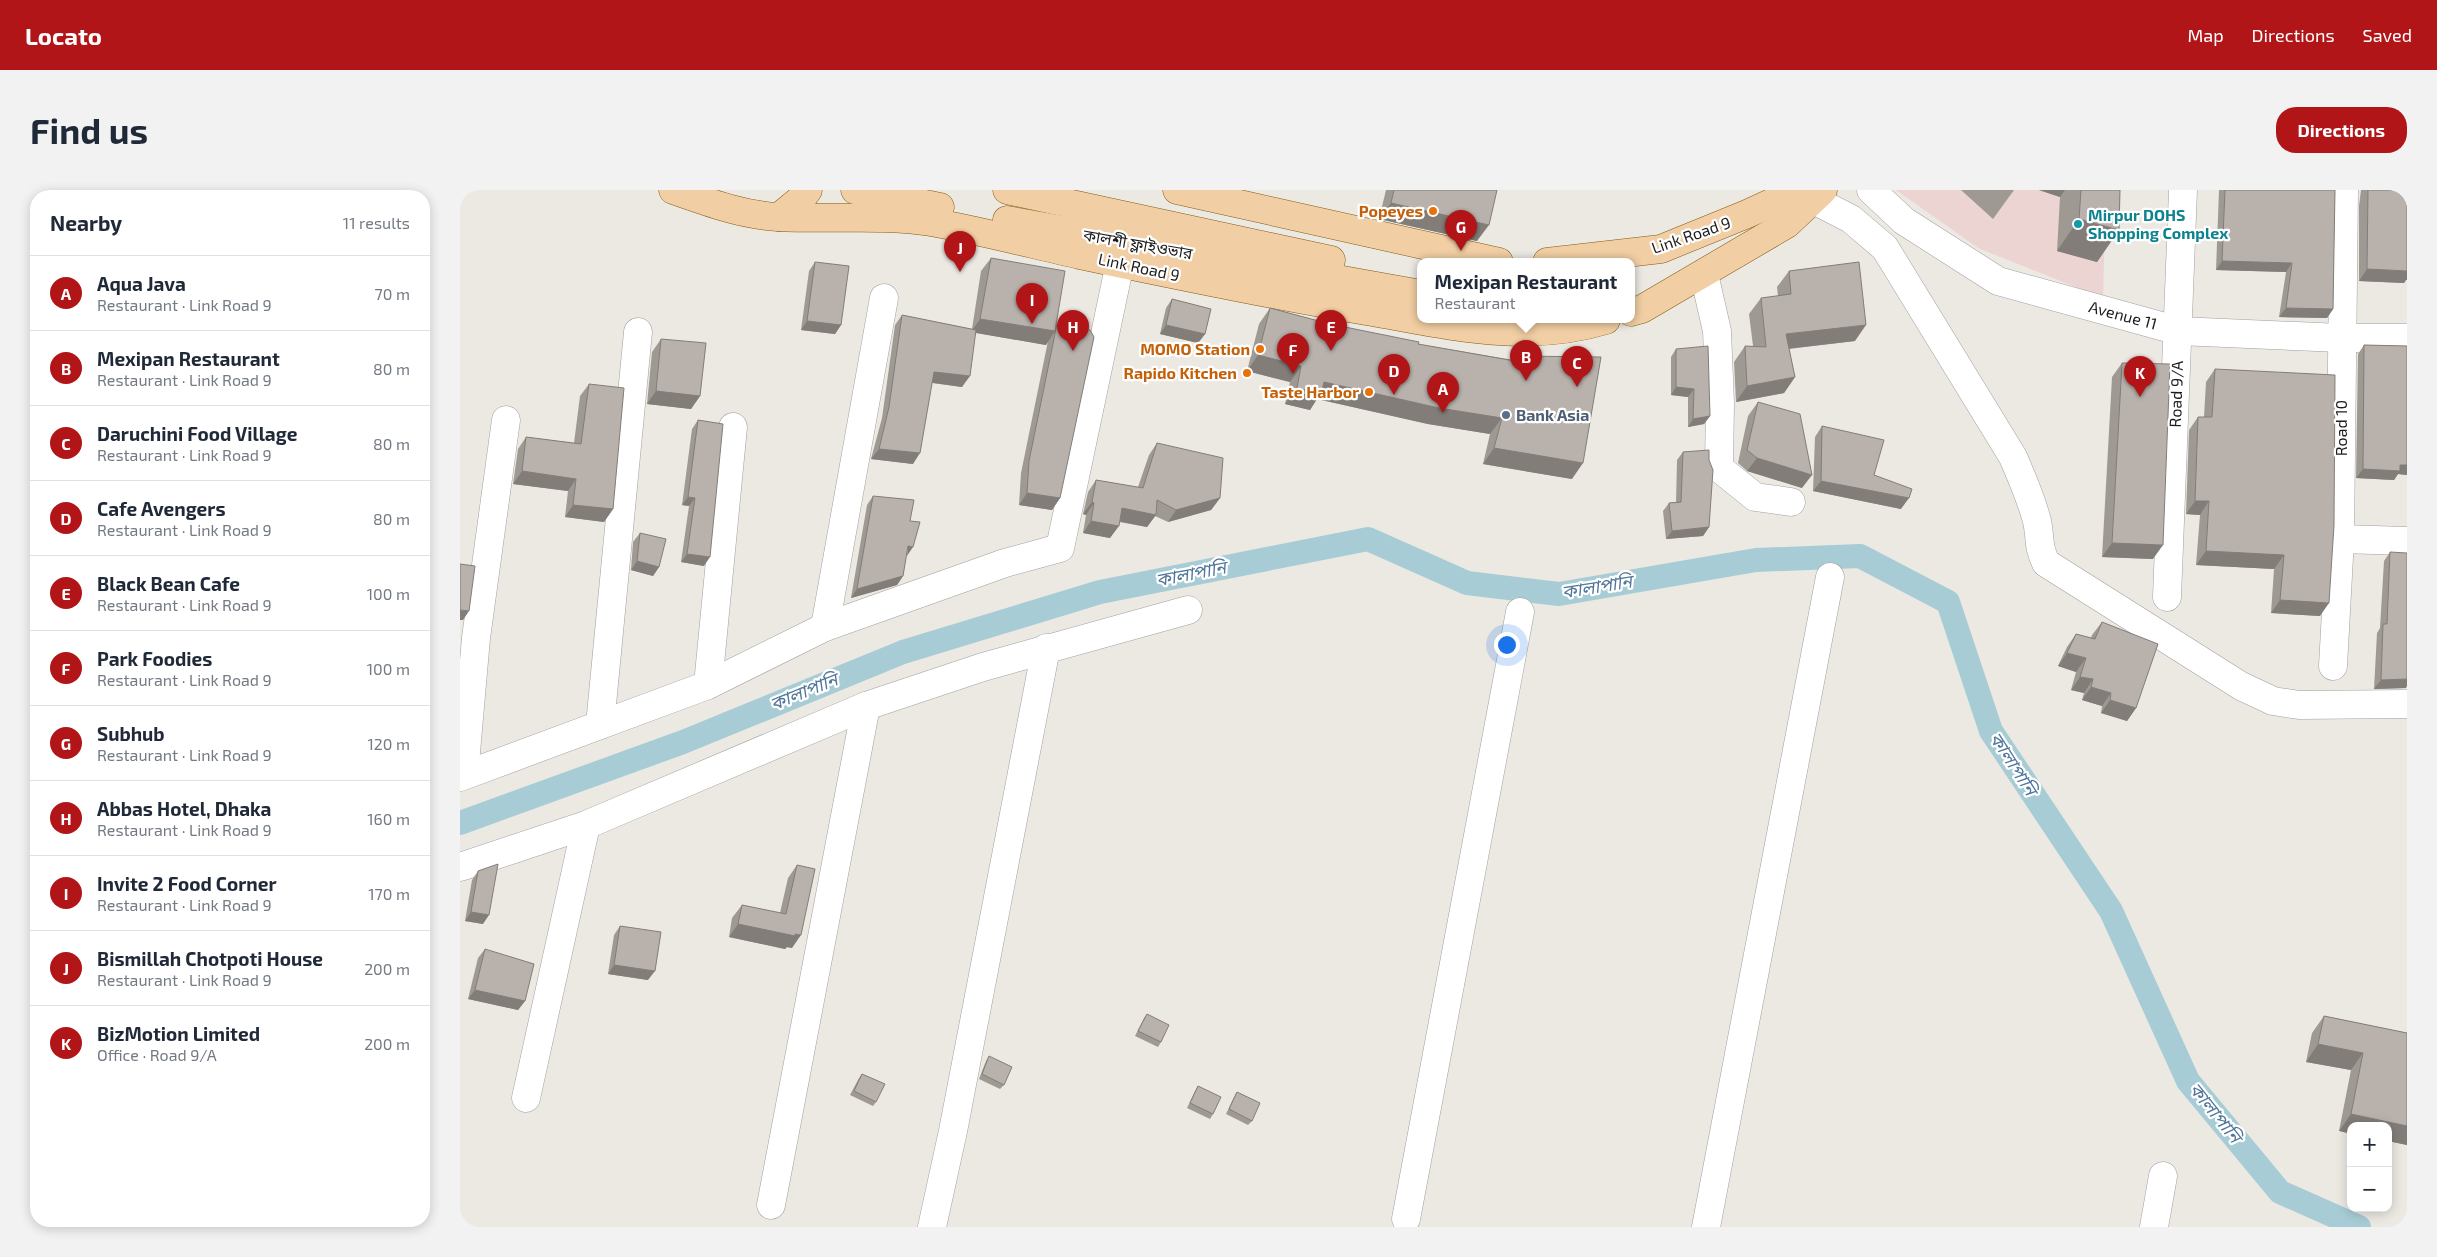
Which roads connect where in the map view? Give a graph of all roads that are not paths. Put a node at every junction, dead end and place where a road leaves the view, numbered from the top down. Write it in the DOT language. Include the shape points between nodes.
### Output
graph roads {
  1 [pos="673,190"];
  2 [pos="808,190"];
  3 [pos="855,190"];
  4 [pos="1007,190"];
  5 [pos="1177,190"];
  6 [pos="1871,190"];
  7 [pos="2183,190"];
  8 [pos="2344,190"];
  9 [pos="1812,193"];
  10 [pos="779,217"];
  11 [pos="1662,249"];
  12 [pos="1481,258"];
  13 [pos="1582,258"];
  14 [pos="1120,263"];
  15 [pos="1417,279"];
  16 [pos="1694,279"];
  17 [pos="1635,290"];
  18 [pos="1417,293"];
  19 [pos="1635,294"];
  20 [pos="884,298"];
  21 [pos="1417,319"];
  22 [pos="1440,323"];
  23 [pos="1596,323"];
  24 [pos="2179,331"];
  25 [pos="638,332"];
  26 [pos="2342,338"];
  27 [pos="2407,338"];
  28 [pos="506,420"];
  29 [pos="733,427"];
  30 [pos="1791,502"];
  31 [pos="2340,539"];
  32 [pos="2407,541"];
  33 [pos="1830,578"];
  34 [pos="2167,597"];
  35 [pos="1188,610"];
  36 [pos="1520,612"];
  37 [pos="825,627"];
  38 [pos="1046,648"];
  39 [pos="2333,666"];
  40 [pos="708,685"];
  41 [pos="2407,704"];
  42 [pos="866,706"];
  43 [pos="600,725"];
  44 [pos="462,776"];
  45 [pos="586,825"];
  46 [pos="460,867"];
  47 [pos="526,1098"];
  48 [pos="2163,1176"];
  49 [pos="771,1205"];
  50 [pos="1406,1219"];
  51 [pos="932,1227"];
  52 [pos="1706,1227"];
  53 [pos="2154,1227"];
  1 -- 10 [label="main road, Link Road 9" via="730,210"];
  2 -- 10 [label="main road"];
  3 -- 18 [label="main road, কালশী ফ্লাইওভার"];
  4 -- 15 [label="main road"];
  5 -- 12 [label="main road"];
  6 -- 24 [label="street, Avenue 11" via="1904,220 1998,281"];
  7 -- 24 [label="street, Road 9/A"];
  8 -- 26 [label="street, Road 10"];
  9 -- 11 [label="main road, Link Road 9" via="1747,214"];
  9 -- 16 [label="main road, Link Road 9" via="1787,224"];
  9 -- 41 [label="street" via="1851,219 1885,248 2013,457 2029,492 2037,523 2039,549 2046,563 2241,686 2273,701 2299,705"];
  10 -- 14 [label="main road, Link Road 9" via="888,217 930,222"];
  11 -- 13 [label="main road, Link Road 9"];
  11 -- 17 [label="main road"];
  14 -- 21 [label="main road, Link Road 9" via="1343,308"];
  14 -- 37 [label="street" via="1060,548 1005,563"];
  16 -- 19 [label="main road, Link Road 9" via="1642,309"];
  16 -- 30 [label="street" via="1717,331 1719,468 1755,497"];
  20 -- 37 [label="street"];
  22 -- 23 [label="main road, Link Road 9" via="1504,333 1550,332"];
  24 -- 26 [label="street, Avenue 11"];
  24 -- 34 [label="street, Road 9/A"];
  25 -- 43 [label="street"];
  26 -- 27 [label="street, Avenue 11"];
  26 -- 31 [label="street, Road 10"];
  28 -- 44 [label="street" via="476,638"];
  29 -- 40 [label="street"];
  31 -- 32 [label="street"];
  31 -- 39 [label="street, Road 10"];
  33 -- 52 [label="street"];
  35 -- 38 [label="street"];
  36 -- 50 [label="street"];
  37 -- 40 [label="street"];
  38 -- 42 [label="street"];
  38 -- 51 [label="street"];
  40 -- 43 [label="street"];
  42 -- 45 [label="street"];
  42 -- 49 [label="street"];
  43 -- 44 [label="street"];
  45 -- 46 [label="street"];
  45 -- 47 [label="street"];
  48 -- 53 [label="street"];
}
